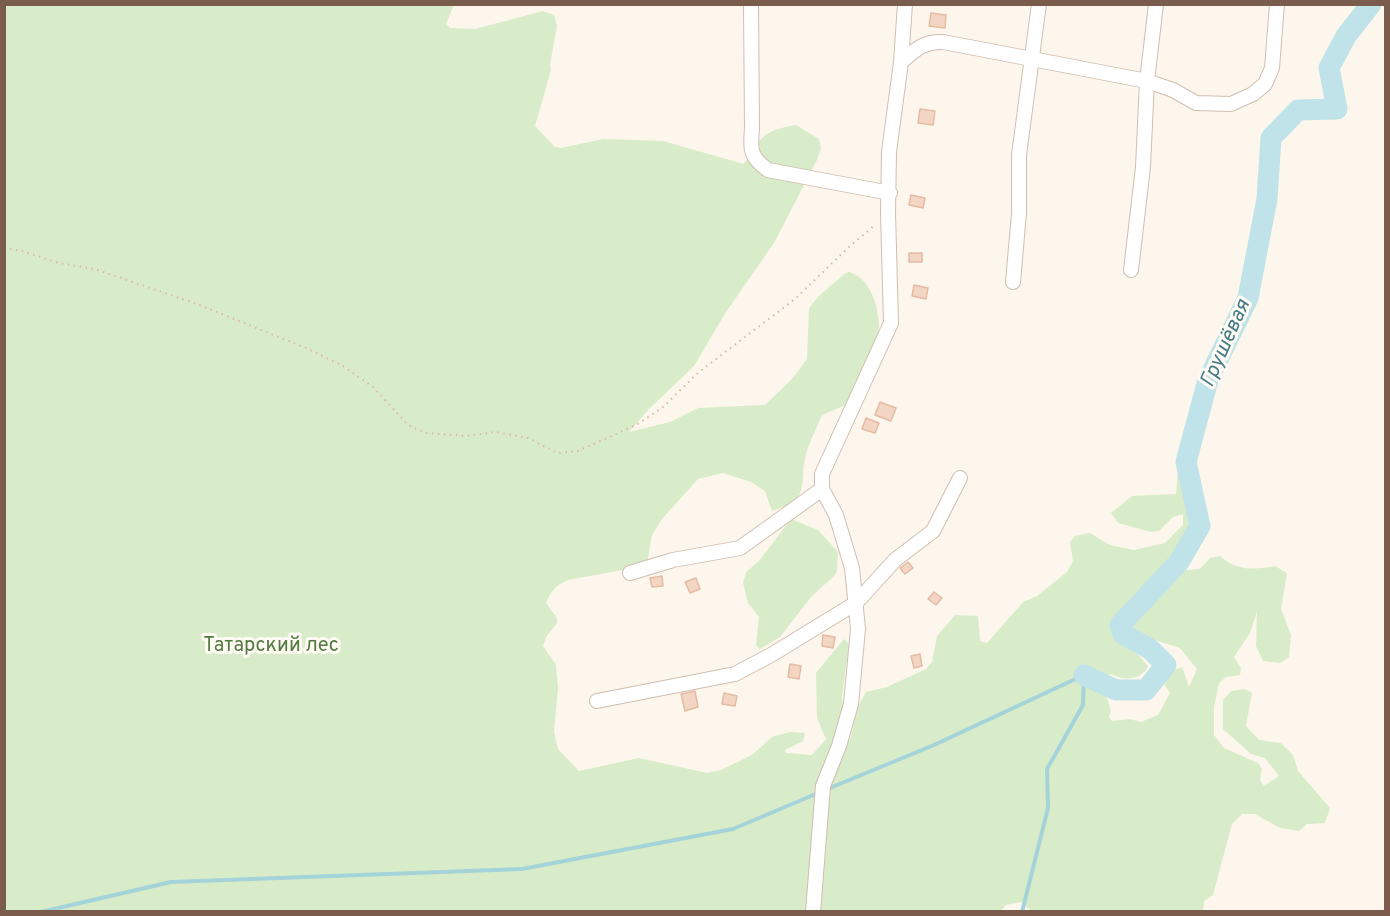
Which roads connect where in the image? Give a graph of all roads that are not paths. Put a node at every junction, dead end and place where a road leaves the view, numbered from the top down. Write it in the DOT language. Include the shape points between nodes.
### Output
graph roads {
  1 [pos="751,4"];
  2 [pos="905,4"];
  3 [pos="1039,4"];
  4 [pos="1156,4"];
  5 [pos="1277,4"];
  6 [pos="1033,59"];
  7 [pos="901,62"];
  8 [pos="1147,81"];
  9 [pos="890,193"];
  10 [pos="1131,270"];
  11 [pos="1013,282"];
  12 [pos="960,478"];
  13 [pos="822,489"];
  14 [pos="630,573"];
  15 [pos="856,603"];
  16 [pos="597,701"];
  17 [pos="813,912"];
  1 -- 9 [label="street" via="750,147 755,161 768,170"];
  2 -- 7 [label="street"];
  3 -- 6 [label="street"];
  4 -- 8 [label="street"];
  5 -- 8 [label="street" via="1272,68 1253,94 1231,104 1196,103"];
  6 -- 7 [label="street" via="931,41"];
  6 -- 8 [label="street"];
  6 -- 11 [label="street" via="1019,155"];
  7 -- 9 [label="street" via="890,152"];
  8 -- 10 [label="street" via="1143,167"];
  9 -- 13 [label="street" via="891,323 822,474"];
  12 -- 15 [label="street" via="933,531 895,560"];
  13 -- 14 [label="street" via="740,548 673,560"];
  13 -- 15 [label="street" via="836,515 852,568"];
  15 -- 16 [label="street" via="735,674"];
  15 -- 17 [label="street" via="858,629 851,704 824,786"];
}
